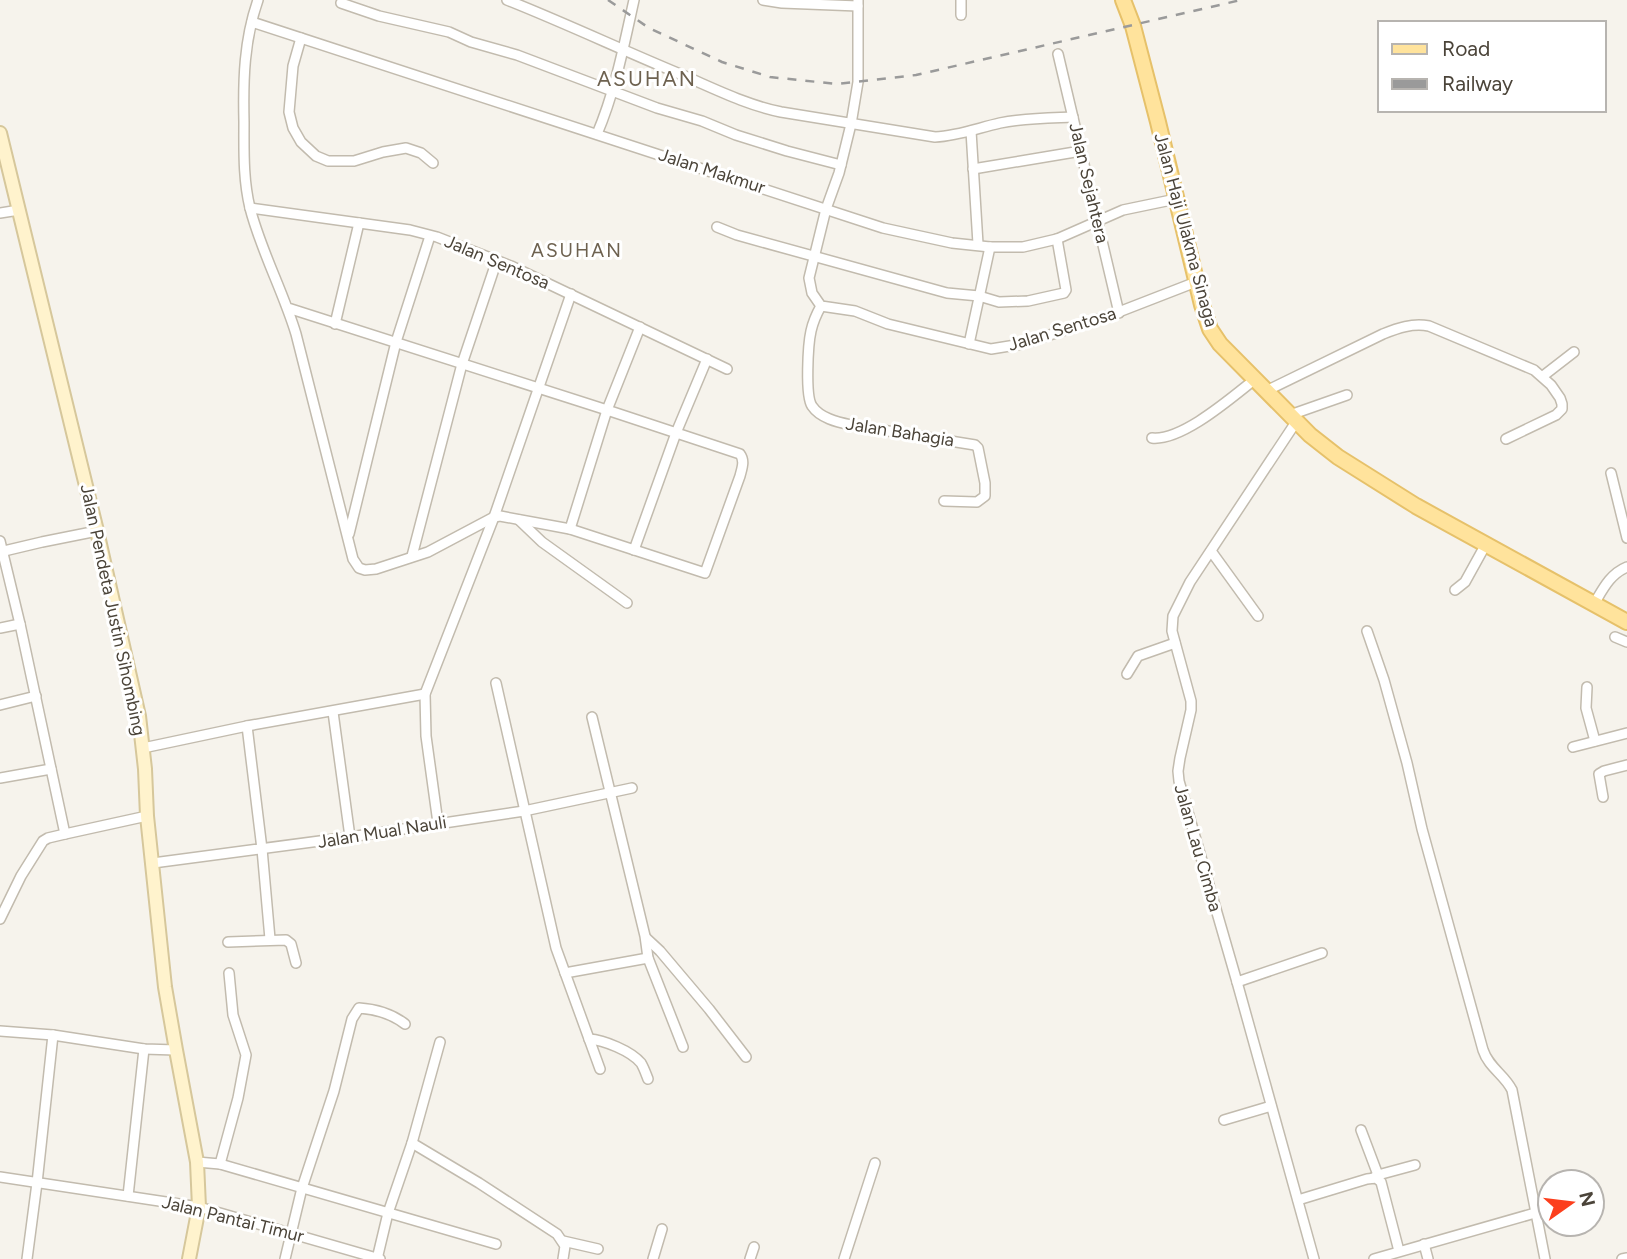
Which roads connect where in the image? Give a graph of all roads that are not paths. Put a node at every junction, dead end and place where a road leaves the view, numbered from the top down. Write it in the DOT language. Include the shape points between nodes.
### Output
graph roads {
  1 [pos="507,0"];
  2 [pos="634,0"];
  3 [pos="763,0"];
  4 [pos="961,0"];
  5 [pos="1124,0"];
  6 [pos="257,1"];
  7 [pos="341,3"];
  8 [pos="858,3"];
  9 [pos="961,15"];
  10 [pos="252,22"];
  11 [pos="301,38"];
  12 [pos="622,49"];
  13 [pos="1059,54"];
  14 [pos="611,92"];
  15 [pos="1073,117"];
  16 [pos="851,124"];
  17 [pos="971,131"];
  18 [pos="0,133"];
  19 [pos="597,134"];
  20 [pos="1081,151"];
  21 [pos="433,163"];
  22 [pos="841,165"];
  23 [pos="973,169"];
  24 [pos="1176,199"];
  25 [pos="250,208"];
  26 [pos="826,209"];
  27 [pos="19,210"];
  28 [pos="0,212"];
  29 [pos="1098,221"];
  30 [pos="359,223"];
  31 [pos="717,227"];
  32 [pos="430,236"];
  33 [pos="1057,239"];
  34 [pos="978,244"];
  35 [pos="990,247"];
  36 [pos="815,256"];
  37 [pos="497,260"];
  38 [pos="1196,282"];
  39 [pos="570,294"];
  40 [pos="979,296"];
  41 [pos="821,306"];
  42 [pos="288,308"];
  43 [pos="1119,313"];
  44 [pos="335,324"];
  45 [pos="640,327"];
  46 [pos="396,342"];
  47 [pos="969,344"];
  48 [pos="1574,352"];
  49 [pos="706,359"];
  50 [pos="462,364"];
  51 [pos="727,369"];
  52 [pos="1543,376"];
  53 [pos="1254,380"];
  54 [pos="537,387"];
  55 [pos="1266,391"];
  56 [pos="1347,395"];
  57 [pos="607,410"];
  58 [pos="1293,418"];
  59 [pos="676,433"];
  60 [pos="1152,438"];
  61 [pos="1506,439"];
  62 [pos="1611,472"];
  63 [pos="944,501"];
  64 [pos="494,517"];
  65 [pos="518,518"];
  66 [pos="570,529"];
  67 [pos="97,531"];
  68 [pos="348,537"];
  69 [pos="1627,538"];
  70 [pos="0,541"];
  71 [pos="1486,544"];
  72 [pos="634,550"];
  73 [pos="1211,551"];
  74 [pos="1,552"];
  75 [pos="412,556"];
  76 [pos="1627,567"];
  77 [pos="1455,590"];
  78 [pos="626,603"];
  79 [pos="1594,604"];
  80 [pos="1258,616"];
  81 [pos="1627,622"];
  82 [pos="20,624"];
  83 [pos="0,628"];
  84 [pos="1367,631"];
  85 [pos="1615,637"];
  86 [pos="1627,642"];
  87 [pos="1175,643"];
  88 [pos="1127,674"];
  89 [pos="496,683"];
  90 [pos="1587,687"];
  91 [pos="425,694"];
  92 [pos="36,696"];
  93 [pos="0,705"];
  94 [pos="332,712"];
  95 [pos="592,717"];
  96 [pos="247,726"];
  97 [pos="1627,733"];
  98 [pos="1595,741"];
  99 [pos="1573,747"];
  100 [pos="143,748"];
  101 [pos="1627,765"];
  102 [pos="51,769"];
  103 [pos="0,778"];
  104 [pos="632,788"];
  105 [pos="609,792"];
  106 [pos="1604,797"];
  107 [pos="524,811"];
  108 [pos="148,816"];
  109 [pos="438,823"];
  110 [pos="65,834"];
  111 [pos="350,837"];
  112 [pos="262,849"];
  113 [pos="153,863"];
  114 [pos="0,919"];
  115 [pos="645,936"];
  116 [pos="270,939"];
  117 [pos="228,942"];
  118 [pos="1322,953"];
  119 [pos="648,958"];
  120 [pos="296,963"];
  121 [pos="565,972"];
  122 [pos="229,973"];
  123 [pos="1237,982"];
  124 [pos="405,1024"];
  125 [pos="0,1031"];
  126 [pos="53,1035"];
  127 [pos="589,1039"];
  128 [pos="440,1042"];
  129 [pos="682,1048"];
  130 [pos="144,1049"];
  131 [pos="176,1050"];
  132 [pos="746,1057"];
  133 [pos="600,1069"];
  134 [pos="648,1079"];
  135 [pos="1271,1106"];
  136 [pos="1224,1120"];
  137 [pos="1361,1129"];
  138 [pos="412,1143"];
  139 [pos="197,1162"];
  140 [pos="876,1163"];
  141 [pos="220,1164"];
  142 [pos="1415,1165"];
  143 [pos="0,1177"];
  144 [pos="1375,1177"];
  145 [pos="37,1183"];
  146 [pos="302,1188"];
  147 [pos="128,1196"];
  148 [pos="1298,1200"];
  149 [pos="199,1207"];
  150 [pos="388,1213"];
  151 [pos="1535,1213"];
  152 [pos="662,1229"];
  153 [pos="292,1233"];
  154 [pos="563,1241"];
  155 [pos="496,1244"];
  156 [pos="1424,1244"];
  157 [pos="754,1247"];
  158 [pos="598,1249"];
  159 [pos="1399,1251"];
  160 [pos="27,1259"];
  161 [pos="189,1259"];
  162 [pos="285,1259"];
  163 [pos="378,1259"];
  164 [pos="563,1259"];
  165 [pos="653,1259"];
  166 [pos="750,1259"];
  167 [pos="844,1259"];
  168 [pos="1314,1259"];
  169 [pos="1374,1259"];
  170 [pos="1428,1259"];
  171 [pos="1545,1259"];
  1 -- 12 [label="street"];
  2 -- 12 [label="street"];
  3 -- 8 [label="street"];
  4 -- 9 [label="street"];
  5 -- 24 [label="main road, Jalan Haji Ulakma Sinaga"];
  6 -- 10 [label="street"];
  7 -- 14 [label="street" via="449,32"];
  8 -- 16 [label="street" via="858,82"];
  10 -- 11 [label="street, Jalan Makmur"];
  10 -- 25 [label="street" via="243,79 244,166"];
  11 -- 19 [label="street, Jalan Makmur"];
  11 -- 21 [label="street" via="289,111 301,142 328,161 354,161 405,148"];
  12 -- 14 [label="street"];
  12 -- 16 [label="street" via="767,109"];
  13 -- 15 [label="street, Jalan Sejahtera"];
  14 -- 19 [label="street"];
  14 -- 22 [label="street"];
  15 -- 17 [label="street" via="1028,118"];
  15 -- 20 [label="street, Jalan Sejahtera"];
  16 -- 17 [label="street" via="935,137"];
  16 -- 22 [label="street"];
  17 -- 23 [label="street"];
  18 -- 27 [label="street, Jalan Pendeta Justin Sihombing"];
  19 -- 26 [label="street, Jalan Makmur"];
  20 -- 23 [label="street"];
  20 -- 29 [label="street, Jalan Sejahtera"];
  22 -- 26 [label="street"];
  23 -- 34 [label="street"];
  24 -- 29 [label="street, Jalan Makmur" via="1123,210"];
  24 -- 38 [label="main road, Jalan Haji Ulakma Sinaga"];
  25 -- 30 [label="street, Jalan Sentosa"];
  25 -- 42 [label="street"];
  26 -- 34 [label="street, Jalan Makmur" via="883,228"];
  26 -- 36 [label="street"];
  27 -- 28 [label="street"];
  27 -- 67 [label="street, Jalan Pendeta Justin Sihombing"];
  29 -- 33 [label="street, Jalan Makmur"];
  29 -- 43 [label="street, Jalan Sejahtera"];
  30 -- 32 [label="street, Jalan Sentosa"];
  30 -- 44 [label="street"];
  31 -- 36 [label="street"];
  32 -- 37 [label="street, Jalan Sentosa"];
  32 -- 46 [label="street"];
  33 -- 35 [label="street, Jalan Makmur" via="1023,247"];
  33 -- 40 [label="street" via="1063,293 1028,301 999,302"];
  34 -- 35 [label="street, Jalan Makmur"];
  35 -- 40 [label="street"];
  36 -- 40 [label="street" via="947,293"];
  36 -- 41 [label="street" via="808,278"];
  37 -- 39 [label="street, Jalan Sentosa"];
  37 -- 50 [label="street"];
  38 -- 43 [label="street, Jalan Sentosa"];
  38 -- 53 [label="main road, Jalan Haji Ulakma Sinaga" via="1210,330"];
  39 -- 45 [label="street, Jalan Sentosa"];
  39 -- 54 [label="street"];
  40 -- 47 [label="street"];
  41 -- 47 [label="street, Jalan Sentosa" via="855,311"];
  41 -- 63 [label="street, Jalan Bahagia" via="808,352 813,408 833,421 975,445 985,496 977,502"];
  42 -- 44 [label="street"];
  42 -- 68 [label="street"];
  43 -- 47 [label="street, Jalan Sentosa" via="1022,344 992,349"];
  44 -- 46 [label="street"];
  45 -- 49 [label="street, Jalan Sentosa"];
  45 -- 57 [label="street"];
  46 -- 50 [label="street"];
  46 -- 68 [label="street"];
  48 -- 52 [label="street"];
  49 -- 51 [label="street, Jalan Sentosa"];
  49 -- 59 [label="street"];
  50 -- 54 [label="street"];
  50 -- 75 [label="street"];
  52 -- 55 [label="street" via="1420,324 1383,334"];
  52 -- 61 [label="street" via="1560,398 1562,410"];
  53 -- 55 [label="main road, Jalan Haji Ulakma Sinaga"];
  53 -- 60 [label="street" via="1208,416 1166,438"];
  54 -- 57 [label="street"];
  54 -- 64 [label="street"];
  55 -- 58 [label="main road, Jalan Haji Ulakma Sinaga"];
  56 -- 58 [label="street"];
  57 -- 59 [label="street"];
  57 -- 66 [label="street"];
  58 -- 71 [label="main road, Jalan Haji Ulakma Sinaga" via="1338,457"];
  58 -- 73 [label="street, Jalan Lau Cimba"];
  59 -- 72 [label="street"];
  59 -- 72 [label="street" via="740,454 743,465 736,488 705,573"];
  62 -- 69 [label="street"];
  64 -- 65 [label="street"];
  64 -- 75 [label="street"];
  64 -- 91 [label="street"];
  65 -- 66 [label="street"];
  65 -- 78 [label="street" via="542,542"];
  66 -- 72 [label="street"];
  67 -- 74 [label="street"];
  67 -- 100 [label="street, Jalan Pendeta Justin Sihombing"];
  68 -- 75 [label="street" via="353,559 365,570"];
  70 -- 74 [label="street"];
  71 -- 77 [label="street" via="1465,582"];
  71 -- 79 [label="main road, Jalan Haji Ulakma Sinaga"];
  73 -- 80 [label="street"];
  73 -- 87 [label="street, Jalan Lau Cimba" via="1173,616"];
  74 -- 82 [label="street"];
  76 -- 79 [label="street" via="1608,580"];
  79 -- 81 [label="main road, Jalan Haji Ulakma Sinaga"];
  82 -- 83 [label="street"];
  82 -- 92 [label="street"];
  84 -- 151 [label="street" via="1483,1050 1512,1090"];
  85 -- 86 [label="street"];
  87 -- 88 [label="street" via="1138,656"];
  87 -- 123 [label="street, Jalan Lau Cimba" via="1191,701 1179,781"];
  89 -- 107 [label="street"];
  90 -- 98 [label="street" via="1586,708"];
  91 -- 94 [label="street"];
  91 -- 109 [label="street"];
  92 -- 93 [label="street"];
  92 -- 102 [label="street"];
  94 -- 96 [label="street"];
  94 -- 111 [label="street"];
  95 -- 105 [label="street"];
  96 -- 100 [label="street"];
  96 -- 112 [label="street"];
  97 -- 98 [label="street"];
  98 -- 99 [label="street"];
  100 -- 108 [label="street, Jalan Pendeta Justin Sihombing"];
  101 -- 106 [label="street" via="1600,774"];
  102 -- 103 [label="street"];
  102 -- 110 [label="street"];
  104 -- 105 [label="street, Jalan Mual Nauli"];
  105 -- 107 [label="street, Jalan Mual Nauli"];
  105 -- 115 [label="street"];
  107 -- 109 [label="street, Jalan Mual Nauli"];
  107 -- 121 [label="street"];
  108 -- 110 [label="street"];
  108 -- 113 [label="street, Jalan Pendeta Justin Sihombing"];
  109 -- 111 [label="street, Jalan Mual Nauli"];
  110 -- 114 [label="street" via="39,846"];
  111 -- 112 [label="street, Jalan Mual Nauli"];
  112 -- 113 [label="street, Jalan Mual Nauli"];
  112 -- 116 [label="street"];
  113 -- 131 [label="street, Jalan Pendeta Justin Sihombing"];
  115 -- 119 [label="street"];
  115 -- 132 [label="street"];
  116 -- 117 [label="street"];
  116 -- 120 [label="street" via="289,941"];
  118 -- 123 [label="street"];
  119 -- 121 [label="street"];
  119 -- 129 [label="street"];
  121 -- 127 [label="street"];
  122 -- 141 [label="street" via="235,1027 246,1055"];
  123 -- 135 [label="street, Jalan Lau Cimba"];
  124 -- 146 [label="street" via="385,1013 356,1011"];
  125 -- 126 [label="street"];
  126 -- 130 [label="street"];
  126 -- 145 [label="street"];
  127 -- 133 [label="street"];
  127 -- 134 [label="street" via="633,1056"];
  128 -- 138 [label="street"];
  130 -- 131 [label="street"];
  130 -- 147 [label="street"];
  131 -- 139 [label="street, Jalan Pendeta Justin Sihombing"];
  135 -- 136 [label="street"];
  135 -- 148 [label="street, Jalan Lau Cimba"];
  137 -- 144 [label="street"];
  138 -- 150 [label="street"];
  138 -- 154 [label="street"];
  139 -- 141 [label="street"];
  139 -- 149 [label="street, Jalan Pendeta Justin Sihombing"];
  140 -- 167 [label="street"];
  141 -- 146 [label="street"];
  142 -- 144 [label="street"];
  143 -- 145 [label="street, Jalan Pantai Timur"];
  144 -- 148 [label="street"];
  144 -- 159 [label="street" via="1381,1182"];
  145 -- 147 [label="street, Jalan Pantai Timur"];
  145 -- 160 [label="street"];
  146 -- 150 [label="street"];
  146 -- 153 [label="street"];
  147 -- 149 [label="street, Jalan Pantai Timur"];
  148 -- 168 [label="street, Jalan Lau Cimba"];
  149 -- 153 [label="street, Jalan Pantai Timur"];
  149 -- 161 [label="street, Jalan Pendeta Justin Sihombing"];
  150 -- 155 [label="street"];
  150 -- 163 [label="street"];
  151 -- 156 [label="street"];
  151 -- 171 [label="street"];
  152 -- 165 [label="street"];
  153 -- 162 [label="street"];
  153 -- 163 [label="street, Jalan Pantai Timur"];
  154 -- 158 [label="street"];
  154 -- 164 [label="street"];
  156 -- 159 [label="street"];
  156 -- 170 [label="street"];
  157 -- 166 [label="street"];
  159 -- 169 [label="street"];
}
